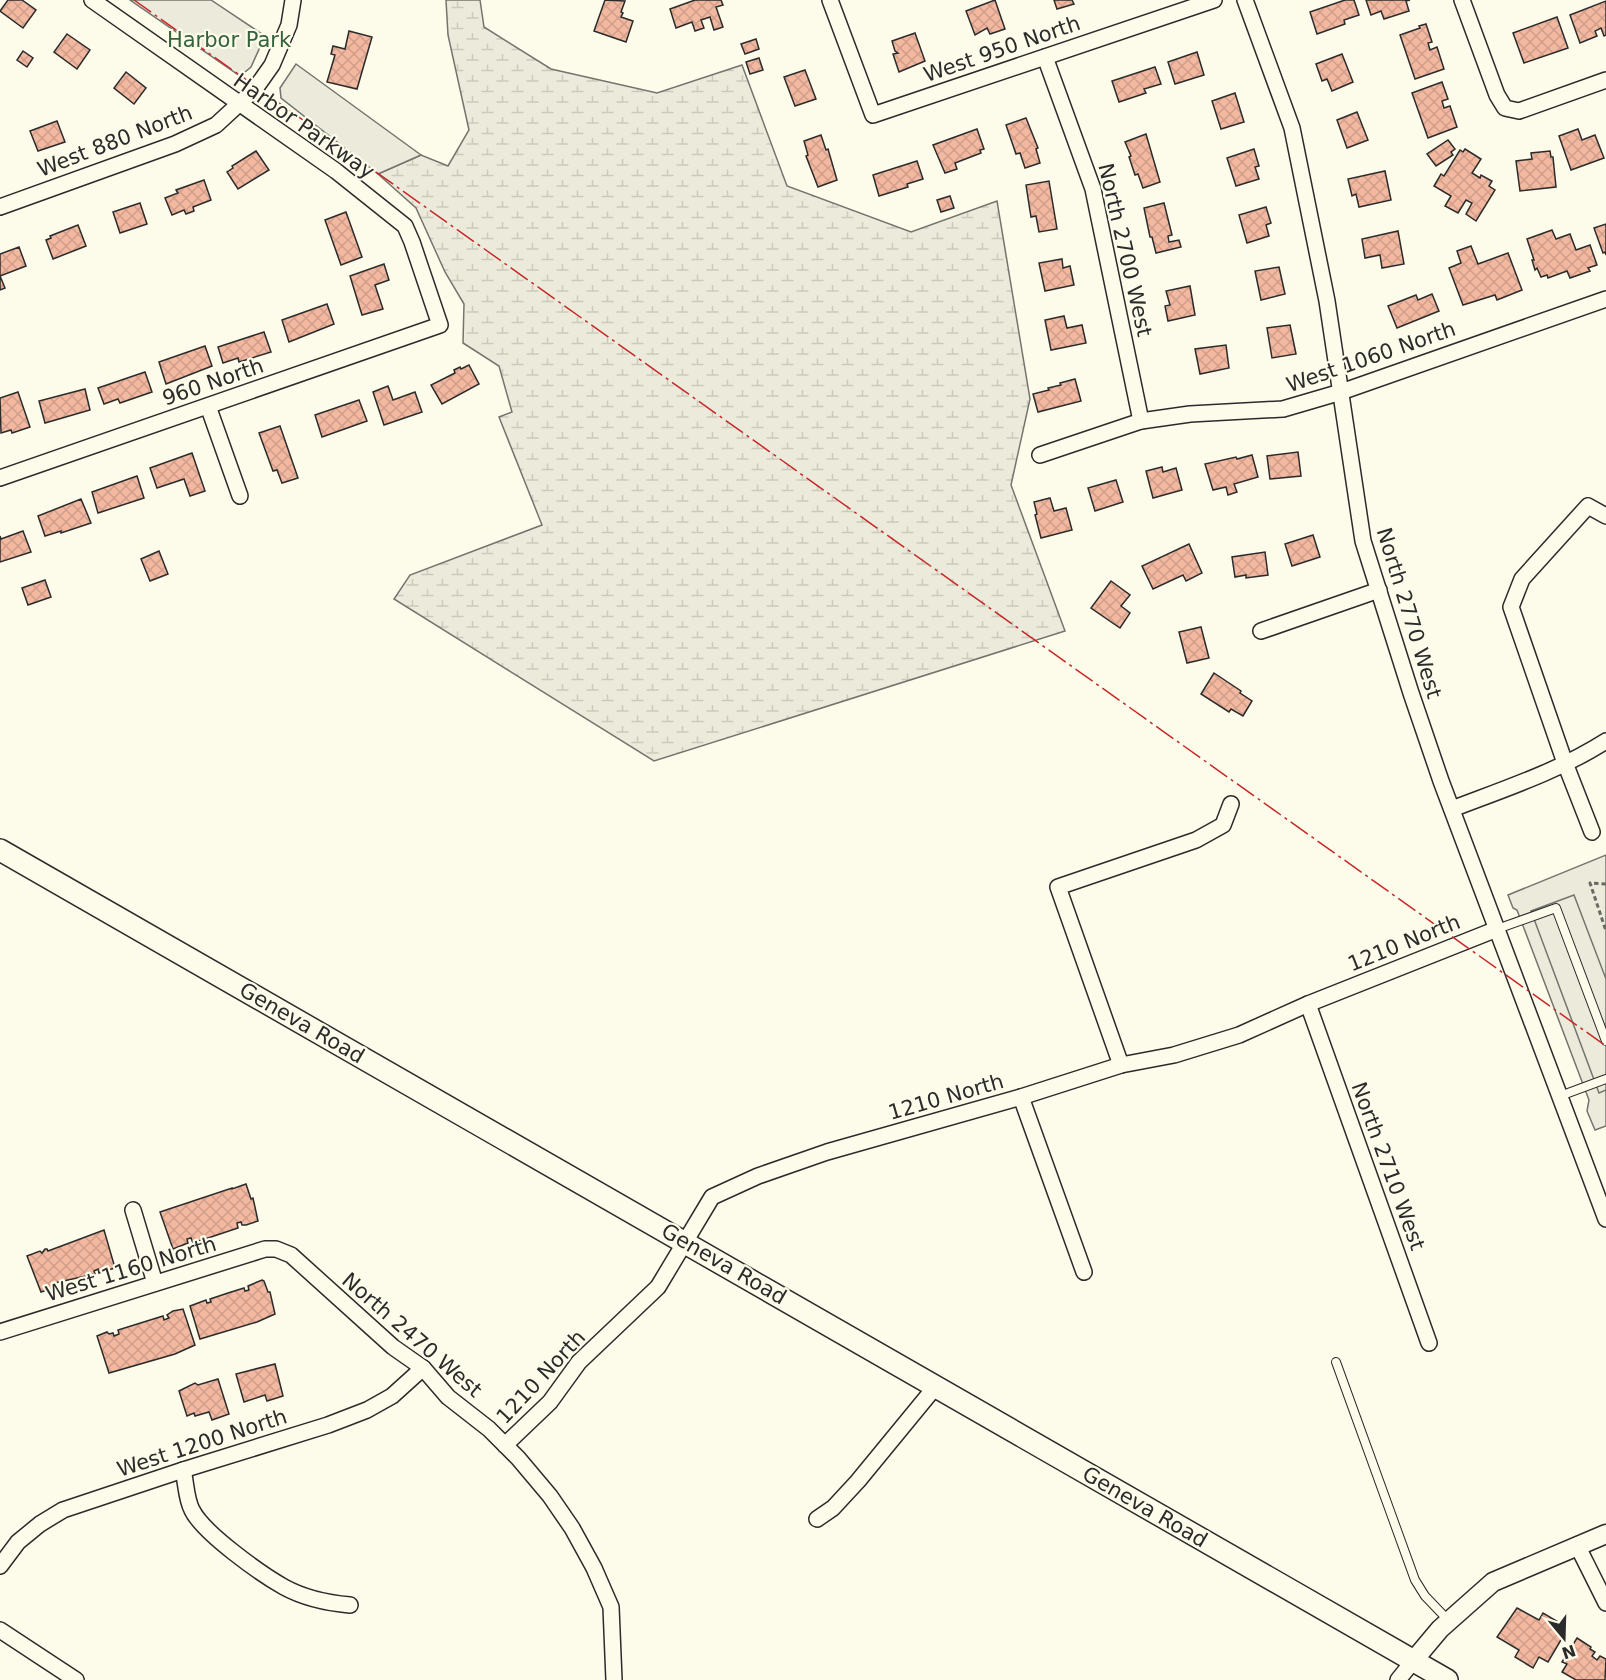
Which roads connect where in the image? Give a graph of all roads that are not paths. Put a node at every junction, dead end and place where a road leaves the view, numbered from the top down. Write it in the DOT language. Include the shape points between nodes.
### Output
graph roads {
  1 [pos="92,0"];
  2 [pos="294,0"];
  3 [pos="830,0"];
  4 [pos="1214,0"];
  5 [pos="1245,0"];
  6 [pos="1462,0"];
  7 [pos="1045,57"];
  8 [pos="1606,80"];
  9 [pos="238,104"];
  10 [pos="0,207"];
  11 [pos="1606,298"];
  12 [pos="440,325"];
  13 [pos="1341,392"];
  14 [pos="207,406"];
  15 [pos="1141,421"];
  16 [pos="1040,455"];
  17 [pos="0,478"];
  18 [pos="240,496"];
  19 [pos="1606,516"];
  20 [pos="1378,590"];
  21 [pos="1261,631"];
  22 [pos="1606,741"];
  23 [pos="1565,763"];
  24 [pos="1231,804"];
  25 [pos="1452,809"];
  26 [pos="1592,832"];
  27 [pos="0,850"];
  28 [pos="1497,929"];
  29 [pos="1308,1004"];
  30 [pos="1606,1041"];
  31 [pos="1121,1065"];
  32 [pos="1606,1079"];
  33 [pos="1560,1096"];
  34 [pos="1021,1097"];
  35 [pos="134,1210"];
  36 [pos="1606,1219"];
  37 [pos="685,1242"];
  38 [pos="276,1249"];
  39 [pos="1084,1272"];
  40 [pos="155,1283"];
  41 [pos="0,1332"];
  42 [pos="1429,1342"];
  43 [pos="1336,1362"];
  44 [pos="423,1368"];
  45 [pos="936,1386"];
  46 [pos="505,1445"];
  47 [pos="183,1470"];
  48 [pos="817,1519"];
  49 [pos="1606,1534"];
  50 [pos="1577,1545"];
  51 [pos="0,1566"];
  52 [pos="1606,1603"];
  53 [pos="350,1605"];
  54 [pos="1449,1621"];
  55 [pos="0,1630"];
  56 [pos="1413,1660"];
  57 [pos="75,1680"];
  58 [pos="614,1680"];
  59 [pos="1398,1680"];
  60 [pos="1447,1680"];
  1 -- 9 [label="street, Harbor Parkway"];
  2 -- 9 [label="street, West 880 North" via="289,25 272,65"];
  3 -- 7 [label="street, West 950 North" via="873,115"];
  4 -- 7 [label="street, West 950 North"];
  5 -- 13 [label="street, North 2770 West" via="1292,128"];
  6 -- 8 [label="street" via="1505,108 1519,111"];
  7 -- 15 [label="street, North 2700 West" via="1093,189"];
  9 -- 10 [label="street, West 880 North" via="216,125 175,144"];
  9 -- 12 [label="street, Harbor Parkway" via="336,171 405,226"];
  11 -- 13 [label="street, West 1060 North"];
  12 -- 14 [label="street, 960 North"];
  13 -- 15 [label="street, West 1060 North" via="1283,409"];
  13 -- 20 [label="street, North 2770 West" via="1363,541"];
  14 -- 17 [label="street, 960 North"];
  14 -- 18 [label="street"];
  15 -- 16 [label="street, West 1060 North"];
  19 -- 23 [label="street" via="1587,506 1522,579 1511,607"];
  20 -- 21 [label="street"];
  20 -- 25 [label="street, North 2770 West"];
  22 -- 23 [label="street"];
  23 -- 25 [label="street"];
  23 -- 26 [label="street"];
  24 -- 31 [label="street" via="1223,825 1196,840 1058,887"];
  25 -- 28 [label="street, North 2770 West"];
  27 -- 37 [label="main road, Geneva Road"];
  28 -- 29 [label="street, 1210 North"];
  28 -- 30 [label="lane" via="1556,908"];
  28 -- 33 [label="street, North 2770 West"];
  29 -- 31 [label="street, 1210 North" via="1239,1035 1174,1055"];
  29 -- 42 [label="street, North 2710 West"];
  31 -- 34 [label="street, 1210 North"];
  32 -- 33 [label="lane"];
  33 -- 36 [label="street, North 2770 West"];
  34 -- 37 [label="street, 1210 North" via="827,1152 758,1176 712,1197"];
  34 -- 39 [label="street"];
  35 -- 40 [label="street"];
  37 -- 45 [label="main road, Geneva Road"];
  37 -- 46 [label="street, 1210 North" via="658,1287 579,1362 550,1402"];
  38 -- 40 [label="street, West 1160 North"];
  38 -- 44 [label="street, North 2470 West" via="291,1255 393,1347"];
  40 -- 41 [label="street, West 1160 North"];
  43 -- 54 [label="lane" via="1415,1580"];
  44 -- 46 [label="street, North 2470 West" via="448,1397"];
  44 -- 47 [label="street, West 1200 North" via="392,1396 367,1410"];
  45 -- 48 [label="street" via="858,1481"];
  45 -- 56 [label="main road, Geneva Road"];
  46 -- 58 [label="street, North 2470 West" via="550,1496 594,1568 611,1607"];
  47 -- 51 [label="street, West 1200 North" via="63,1510 18,1542"];
  47 -- 53 [label="street" via="192,1510 228,1548 284,1588 324,1602"];
  49 -- 50 [label="street"];
  50 -- 52 [label="street"];
  50 -- 54 [label="street" via="1493,1582"];
  54 -- 56 [label="street"];
  55 -- 57 [label="street"];
  56 -- 59 [label="street"];
  56 -- 60 [label="main road, Geneva Road"];
}
